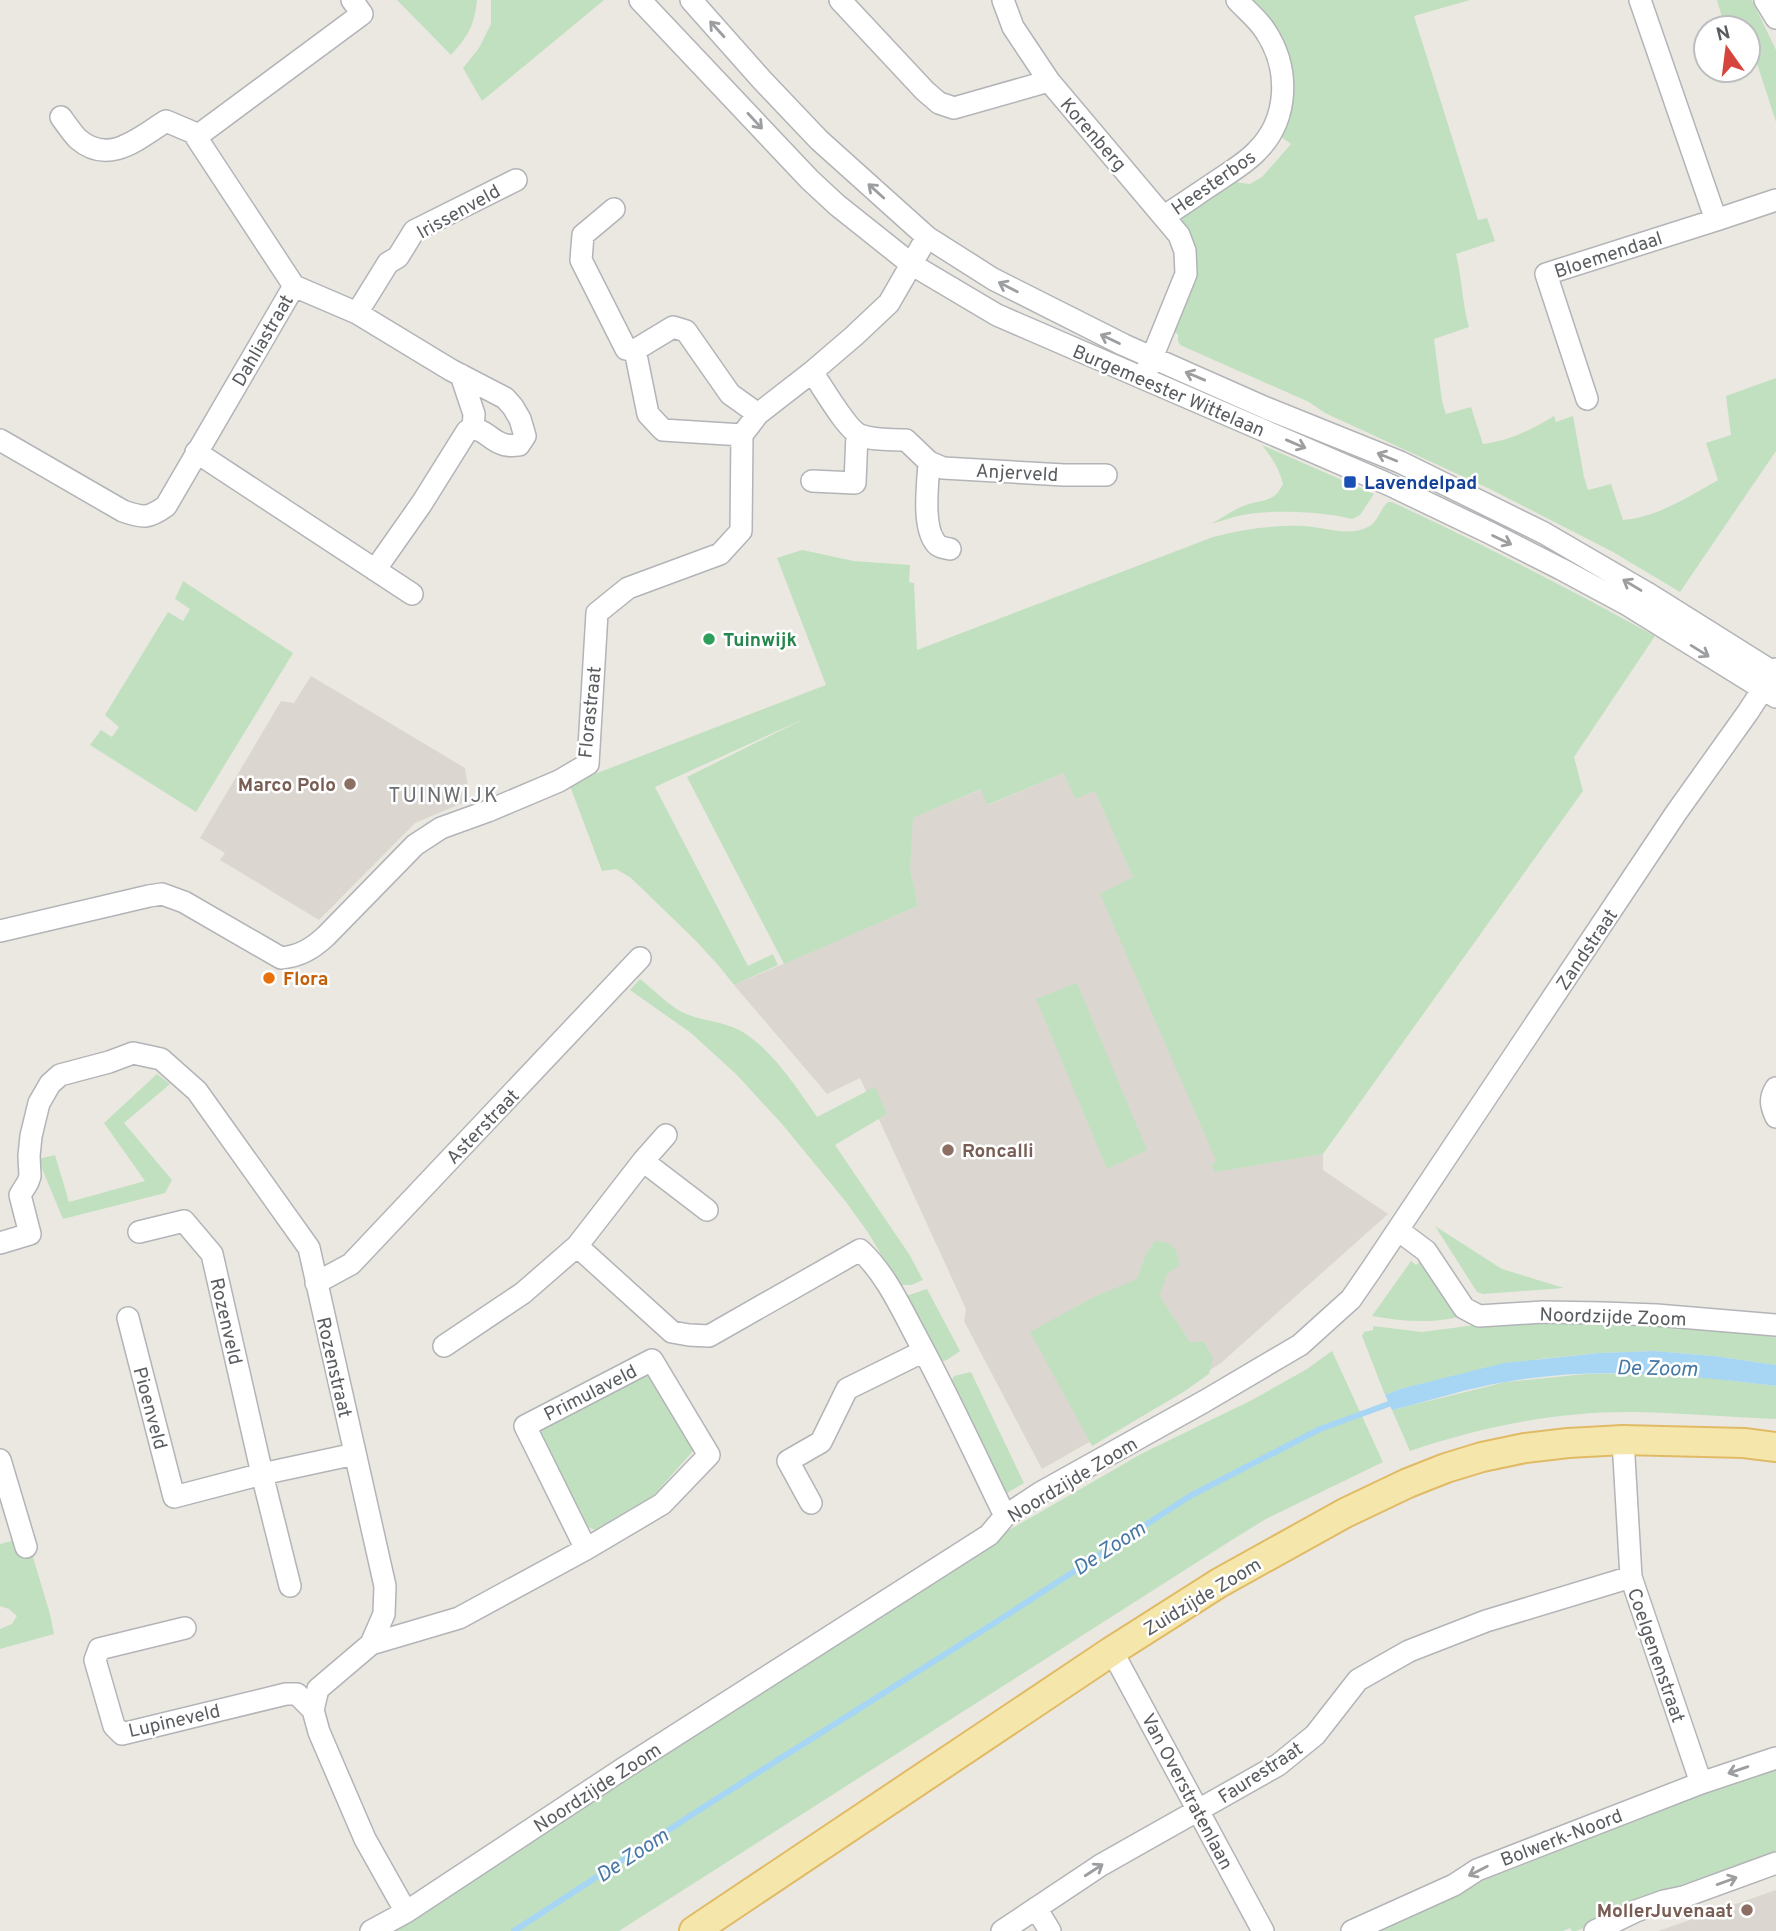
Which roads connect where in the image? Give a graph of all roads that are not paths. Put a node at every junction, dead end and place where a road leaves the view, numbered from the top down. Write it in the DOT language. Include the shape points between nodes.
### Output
graph roads {
  1 [pos="352,0"];
  2 [pos="640,0"];
  3 [pos="691,0"];
  4 [pos="840,0"];
  5 [pos="1003,0"];
  6 [pos="1237,0"];
  7 [pos="1640,0"];
  8 [pos="1765,0"];
  9 [pos="1776,18"];
  10 [pos="1049,81"];
  11 [pos="61,117"];
  12 [pos="199,135"];
  13 [pos="516,180"];
  14 [pos="1776,201"];
  15 [pos="614,209"];
  16 [pos="1164,216"];
  17 [pos="1716,220"];
  18 [pos="927,237"];
  19 [pos="911,264"];
  20 [pos="294,286"];
  21 [pos="357,313"];
  22 [pos="635,350"];
  23 [pos="1152,358"];
  24 [pos="812,372"];
  25 [pos="461,375"];
  26 [pos="1143,378"];
  27 [pos="1587,399"];
  28 [pos="758,414"];
  29 [pos="473,429"];
  30 [pos="741,435"];
  31 [pos="857,435"];
  32 [pos="0,440"];
  33 [pos="196,452"];
  34 [pos="929,462"];
  35 [pos="1106,474"];
  36 [pos="812,481"];
  37 [pos="950,549"];
  38 [pos="375,570"];
  39 [pos="412,594"];
  40 [pos="1773,680"];
  41 [pos="0,931"];
  42 [pos="640,958"];
  43 [pos="1776,1088"];
  44 [pos="1776,1118"];
  45 [pos="666,1135"];
  46 [pos="643,1161"];
  47 [pos="707,1210"];
  48 [pos="1398,1230"];
  49 [pos="139,1232"];
  50 [pos="0,1243"];
  51 [pos="577,1246"];
  52 [pos="316,1283"];
  53 [pos="128,1318"];
  54 [pos="1776,1325"];
  55 [pos="444,1346"];
  56 [pos="924,1351"];
  57 [pos="1623,1440"];
  58 [pos="1776,1447"];
  59 [pos="355,1454"];
  60 [pos="0,1460"];
  61 [pos="262,1474"];
  62 [pos="811,1503"];
  63 [pos="1005,1516"];
  64 [pos="26,1547"];
  65 [pos="586,1549"];
  66 [pos="1631,1577"];
  67 [pos="290,1586"];
  68 [pos="185,1628"];
  69 [pos="371,1644"];
  70 [pos="1112,1651"];
  71 [pos="313,1710"];
  72 [pos="1776,1758"];
  73 [pos="1701,1783"];
  74 [pos="1199,1811"];
  75 [pos="1776,1864"];
  76 [pos="1037,1908"];
  77 [pos="407,1912"];
  78 [pos="1602,1929"];
  79 [pos="371,1931"];
  80 [pos="695,1931"];
  81 [pos="1002,1931"];
  82 [pos="1050,1931"];
  83 [pos="1263,1931"];
  84 [pos="1352,1931"];
  1 -- 12 [label="street" via="362,14"];
  2 -- 19 [label="street, Burgemeester Wittelaan, one-way" via="810,180"];
  18 -- 3 [label="street, Burgemeester Wittelaan, one-way" via="819,140"];
  4 -- 10 [label="street, Korenberg" via="939,103 954,108"];
  5 -- 10 [label="street" via="1013,27"];
  6 -- 16 [label="street, Heesterbos" via="1265,29 1280,62 1283,93 1273,131 1255,154"];
  7 -- 17 [label="street"];
  8 -- 9 [label="street"];
  10 -- 16 [label="street, Korenberg"];
  11 -- 12 [label="street" via="79,139 100,151 121,149 166,121"];
  12 -- 20 [label="street, Dahliastraat" via="196,137"];
  13 -- 21 [label="street, Irissenveld" via="414,231"];
  14 -- 17 [label="street, Bloemendaal"];
  15 -- 22 [label="street" via="583,235 580,260 626,349"];
  16 -- 23 [label="street, Korenberg" via="1179,234 1186,274"];
  17 -- 27 [label="street, Bloemendaal" via="1546,274"];
  18 -- 19 [label="street"];
  23 -- 18 [label="street, Burgemeester Wittelaan, one-way" via="993,279"];
  19 -- 24 [label="street" via="889,303"];
  19 -- 26 [label="street, Burgemeester Wittelaan" via="997,315"];
  20 -- 21 [label="street"];
  20 -- 33 [label="street, Dahliastraat"];
  21 -- 25 [label="street"];
  22 -- 28 [label="street" via="673,327 686,331 730,394"];
  22 -- 30 [label="street" via="648,414 663,430"];
  23 -- 26 [label="street, Korenberg"];
  40 -- 23 [label="street, Burgemeester Wittelaan, one-way" via="1647,593 1544,533 1399,463"];
  24 -- 28 [label="street"];
  24 -- 31 [label="street"];
  25 -- 29 [label="street" via="474,414"];
  25 -- 29 [label="street" via="505,398 525,436 519,446 502,445"];
  26 -- 40 [label="street, Burgemeester Wittelaan, one-way" via="1390,485"];
  28 -- 30 [label="street"];
  29 -- 38 [label="street" via="467,431"];
  30 -- 41 [label="street, Florastraat" via="741,531 720,554 628,588 597,613 588,764 441,828 415,845 311,950 281,958 162,894"];
  31 -- 34 [label="street, Anjerveld" via="906,440"];
  31 -- 36 [label="street" via="855,483"];
  32 -- 33 [label="street, Dahliastraat" via="141,518 166,506"];
  33 -- 38 [label="street"];
  34 -- 35 [label="street, Anjerveld" via="943,468"];
  34 -- 37 [label="street" via="930,532 935,543"];
  38 -- 39 [label="street"];
  40 -- 48 [label="street, Zandstraat" via="1676,813"];
  42 -- 52 [label="street, Asterstraat" via="351,1264"];
  43 -- 44 [label="street" via="1770,1105"];
  45 -- 46 [label="street"];
  46 -- 47 [label="street"];
  46 -- 51 [label="street"];
  48 -- 54 [label="street, Noordzijde Zoom" via="1426,1251 1464,1308 1479,1315 1603,1313"];
  48 -- 63 [label="street, Noordzijde Zoom" via="1350,1299 1300,1345"];
  49 -- 61 [label="street, Rozenveld" via="184,1221 212,1254"];
  50 -- 52 [label="street, Rozenstraat" via="30,1234 20,1195 30,1176 31,1136 39,1103 50,1084 60,1074 133,1053 162,1059 197,1091 309,1248"];
  51 -- 55 [label="street" via="523,1293"];
  51 -- 56 [label="street" via="672,1332 709,1336 860,1250 893,1293"];
  52 -- 59 [label="street, Rozenstraat"];
  53 -- 61 [label="street, Pioenveld" via="174,1497"];
  56 -- 62 [label="street" via="847,1389 821,1442 788,1461"];
  56 -- 63 [label="street"];
  57 -- 58 [label="main road, Zuidzijde Zoom"];
  57 -- 66 [label="street, Coelgenenstraat"];
  57 -- 70 [label="main road, Zuidzijde Zoom" via="1525,1448 1482,1457 1408,1483 1219,1583"];
  59 -- 61 [label="street"];
  59 -- 69 [label="street, Rozenstraat" via="385,1586 384,1614"];
  60 -- 64 [label="street"];
  61 -- 67 [label="street"];
  63 -- 77 [label="street, Noordzijde Zoom" via="989,1535"];
  65 -- 65 [label="street, Primulaveld" via="662,1504 709,1455 652,1360 525,1426"];
  65 -- 69 [label="street, Primulaveld" via="459,1618"];
  66 -- 73 [label="street, Coelgenenstraat"];
  66 -- 74 [label="street, Faurestraat" via="1486,1621 1409,1651 1358,1680 1315,1735 1278,1765"];
  68 -- 71 [label="street, Lupineveld" via="99,1649 95,1660 114,1726 122,1734 286,1693 297,1694"];
  69 -- 71 [label="street, Rozenstraat" via="318,1689"];
  70 -- 74 [label="street, Van Overstratenlaan"];
  70 -- 80 [label="main road, Zuidzijde Zoom"];
  71 -- 77 [label="street" via="365,1839"];
  72 -- 73 [label="street, Bolwerk-Noord, one-way"];
  73 -- 84 [label="street, Bolwerk-Noord, one-way" via="1477,1870"];
  76 -- 74 [label="street, Faurestraat, one-way" via="1101,1865"];
  74 -- 83 [label="street, Van Overstratenlaan"];
  78 -- 75 [label="street, one-way" via="1636,1911"];
  76 -- 81 [label="street, Faurestraat"];
  76 -- 82 [label="street"];
  77 -- 79 [label="street, Noordzijde Zoom"];
}
